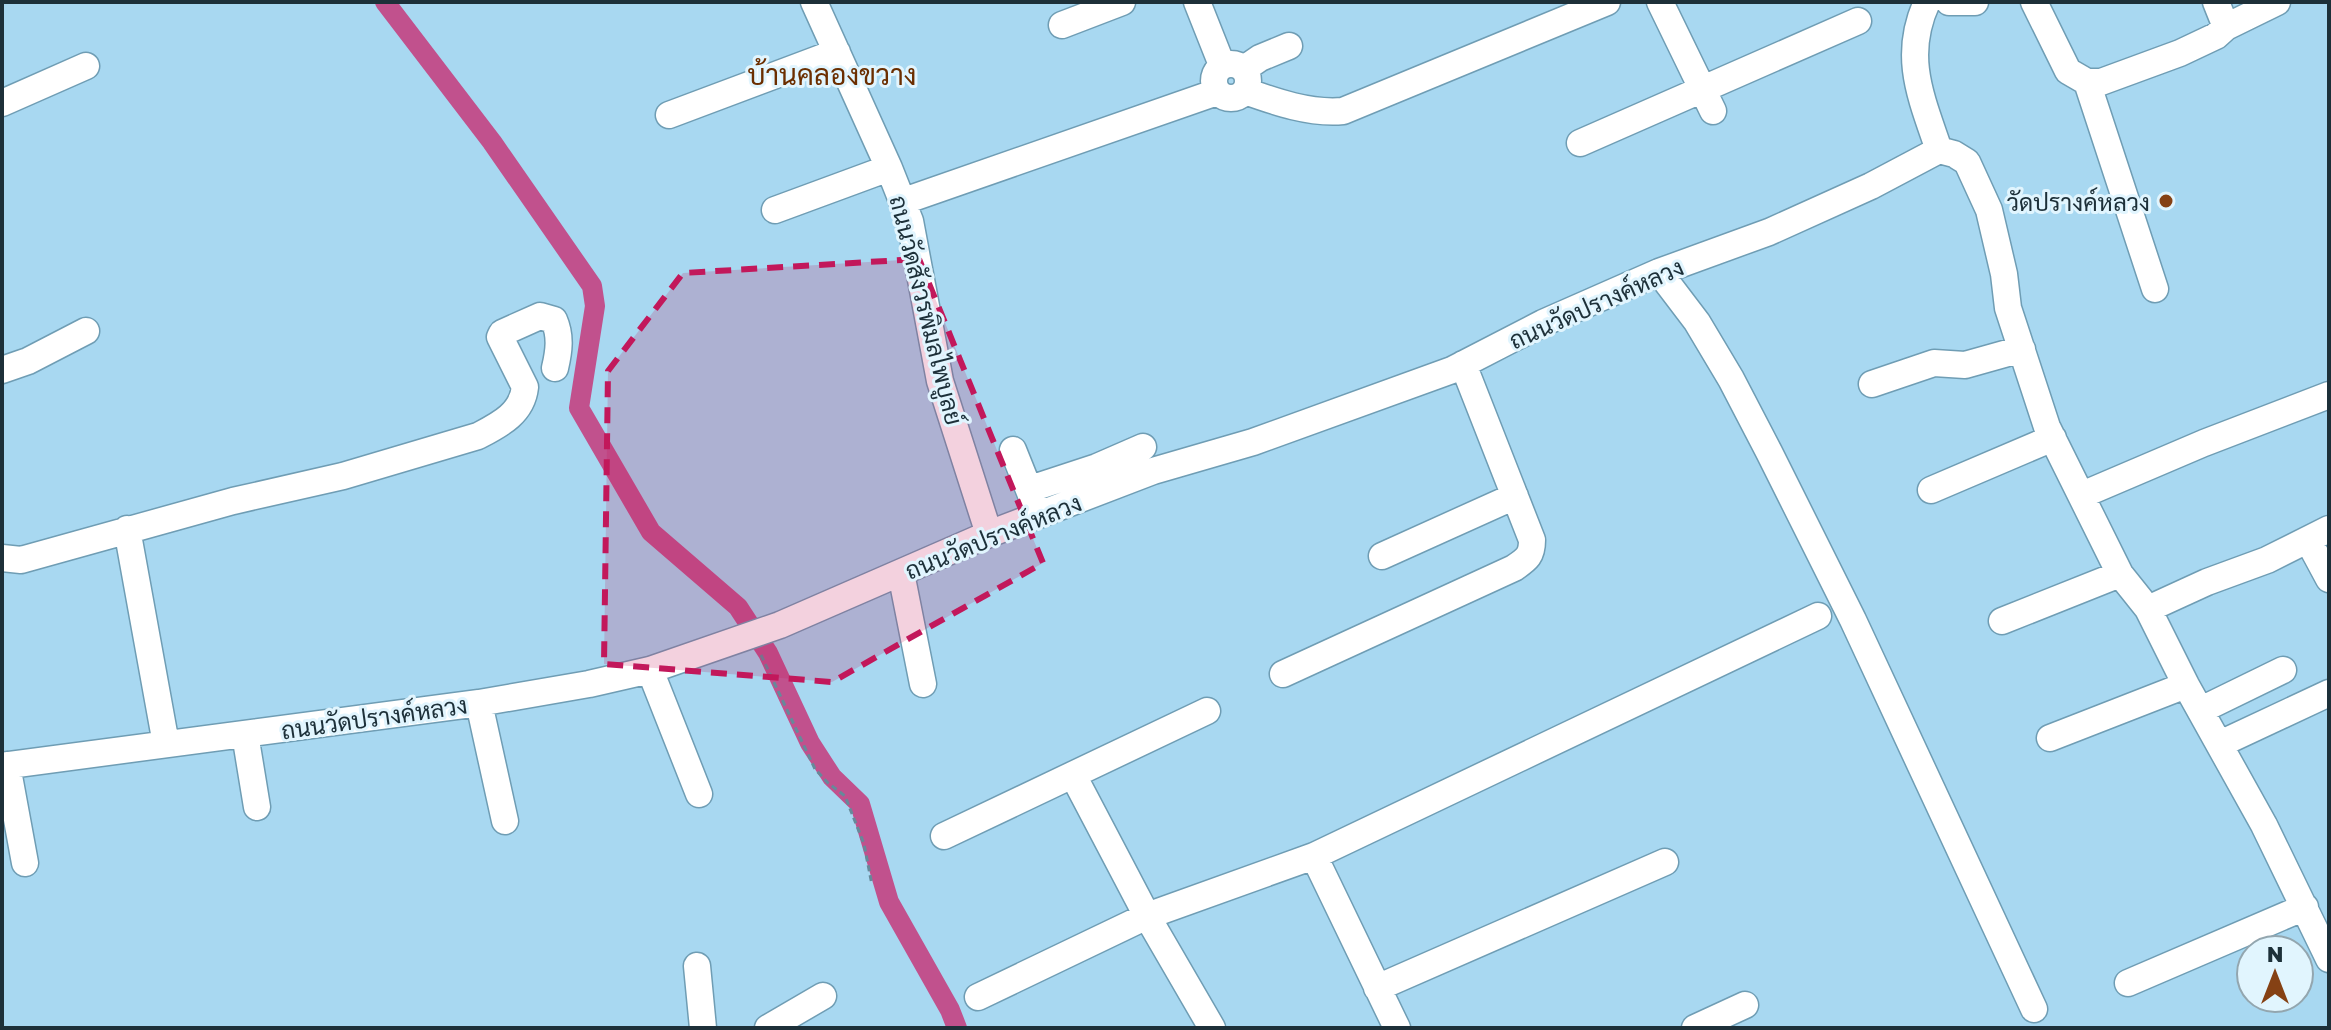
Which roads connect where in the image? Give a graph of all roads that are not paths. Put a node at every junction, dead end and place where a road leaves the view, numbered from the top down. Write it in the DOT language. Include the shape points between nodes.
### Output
graph roads {
  1 [pos="814,2"];
  2 [pos="1122,2"];
  3 [pos="1197,2"];
  4 [pos="1607,2"];
  5 [pos="1660,2"];
  6 [pos="1927,2"];
  7 [pos="1949,2"];
  8 [pos="1975,2"];
  9 [pos="2034,2"];
  10 [pos="2216,2"];
  11 [pos="2277,2"];
  12 [pos="1858,21"];
  13 [pos="1062,25"];
  14 [pos="2226,27"];
  15 [pos="1289,46"];
  16 [pos="837,52"];
  17 [pos="86,66"];
  18 [pos="1237,75"];
  19 [pos="2087,82"];
  20 [pos="1708,101"];
  21 [pos="2,103"];
  22 [pos="669,115"];
  23 [pos="1580,143"];
  24 [pos="1939,150"];
  25 [pos="889,168"];
  26 [pos="904,201"];
  27 [pos="775,210"];
  28 [pos="1659,272"];
  29 [pos="2155,289"];
  30 [pos="86,331"];
  31 [pos="2022,349"];
  32 [pos="1463,364"];
  33 [pos="555,368"];
  34 [pos="2,370"];
  35 [pos="1872,384"];
  36 [pos="2329,395"];
  37 [pos="2053,438"];
  38 [pos="1143,447"];
  39 [pos="1013,450"];
  40 [pos="1030,489"];
  41 [pos="1931,490"];
  42 [pos="2082,495"];
  43 [pos="1515,496"];
  44 [pos="1039,516"];
  45 [pos="127,529"];
  46 [pos="989,534"];
  47 [pos="2319,534"];
  48 [pos="1382,556"];
  49 [pos="2,558"];
  50 [pos="901,573"];
  51 [pos="2120,574"];
  52 [pos="2329,579"];
  53 [pos="2148,609"];
  54 [pos="1818,616"];
  55 [pos="2002,621"];
  56 [pos="650,670"];
  57 [pos="2283,670"];
  58 [pos="1283,674"];
  59 [pos="923,684"];
  60 [pos="2186,685"];
  61 [pos="2329,693"];
  62 [pos="479,703"];
  63 [pos="2201,710"];
  64 [pos="1207,711"];
  65 [pos="245,734"];
  66 [pos="2050,738"];
  67 [pos="166,744"];
  68 [pos="2220,744"];
  69 [pos="5,765"];
  70 [pos="1073,775"];
  71 [pos="699,794"];
  72 [pos="257,807"];
  73 [pos="505,821"];
  74 [pos="944,836"];
  75 [pos="1314,856"];
  76 [pos="1665,862"];
  77 [pos="25,863"];
  78 [pos="2305,907"];
  79 [pos="1147,916"];
  80 [pos="2329,959"];
  81 [pos="697,966"];
  82 [pos="2128,983"];
  83 [pos="1377,988"];
  84 [pos="823,996"];
  85 [pos="978,997"];
  86 [pos="1745,1005"];
  87 [pos="2034,1009"];
  88 [pos="703,1028"];
  89 [pos="768,1028"];
  90 [pos="1212,1028"];
  91 [pos="1397,1028"];
  92 [pos="1695,1028"];
  1 -- 16 [label="street, ถนนวัดสังวรพิมลไพบูลย์"];
  2 -- 13 [label="street"];
  3 -- 18 [label="street"];
  4 -- 18 [label="street" via="1343,111 1290,106"];
  5 -- 20 [label="street"];
  6 -- 24 [label="street" via="1913,49 1920,93"];
  7 -- 8 [label="street"];
  9 -- 19 [label="street" via="2068,71"];
  10 -- 14 [label="street"];
  11 -- 14 [label="street"];
  12 -- 20 [label="street"];
  14 -- 19 [label="street" via="2180,53 2101,82"];
  15 -- 18 [label="street"];
  16 -- 22 [label="street"];
  16 -- 25 [label="street, ถนนวัดสังวรพิมลไพบูลย์"];
  17 -- 21 [label="street"];
  18 -- 26 [label="street" via="1239,97 1217,92"];
  19 -- 29 [label="street"];
  20 -- 23 [label="street"];
  24 -- 28 [label="street, ถนนวัดปรางค์หลวง" via="1769,232"];
  24 -- 31 [label="street" via="1967,162 1989,210 2008,308"];
  25 -- 26 [label="street, ถนนวัดสังวรพิมลไพบูลย์"];
  25 -- 27 [label="street"];
  26 -- 46 [label="street, ถนนวัดสังวรพิมลไพบูลย์" via="940,381"];
  28 -- 32 [label="street, ถนนวัดปรางค์หลวง"];
  28 -- 87 [label="street" via="1697,322 1775,465"];
  30 -- 34 [label="street"];
  31 -- 35 [label="street" via="1965,365 1934,363"];
  31 -- 37 [label="street"];
  32 -- 43 [label="street"];
  32 -- 44 [label="street, ถนนวัดปรางค์หลวง"];
  33 -- 45 [label="street" via="557,326 540,316 502,333 524,396 515,412 478,436 343,476"];
  36 -- 42 [label="street"];
  37 -- 41 [label="street"];
  37 -- 42 [label="street"];
  38 -- 40 [label="street"];
  39 -- 40 [label="street"];
  40 -- 44 [label="street"];
  42 -- 51 [label="street"];
  43 -- 48 [label="street"];
  43 -- 58 [label="street" via="1532,540 1527,560"];
  44 -- 46 [label="street, ถนนวัดปรางค์หลวง"];
  45 -- 49 [label="street" via="21,560"];
  45 -- 67 [label="street"];
  46 -- 50 [label="street, ถนนวัดปรางค์หลวง"];
  47 -- 52 [label="street"];
  47 -- 53 [label="street"];
  50 -- 56 [label="street, ถนนวัดปรางค์หลวง" via="780,625"];
  50 -- 59 [label="street"];
  51 -- 53 [label="street"];
  51 -- 55 [label="street"];
  53 -- 60 [label="street"];
  54 -- 75 [label="street"];
  56 -- 62 [label="street, ถนนวัดปรางค์หลวง"];
  56 -- 71 [label="street"];
  57 -- 63 [label="street"];
  60 -- 63 [label="street"];
  60 -- 66 [label="street"];
  61 -- 68 [label="street"];
  62 -- 65 [label="street, ถนนวัดปรางค์หลวง"];
  62 -- 73 [label="street"];
  63 -- 68 [label="street"];
  64 -- 70 [label="street"];
  65 -- 67 [label="street, ถนนวัดปรางค์หลวง"];
  65 -- 72 [label="street"];
  67 -- 69 [label="street, ถนนวัดปรางค์หลวง"];
  68 -- 78 [label="street"];
  69 -- 77 [label="street"];
  70 -- 74 [label="street"];
  70 -- 79 [label="street"];
  75 -- 79 [label="street"];
  75 -- 83 [label="street"];
  76 -- 83 [label="street"];
  78 -- 80 [label="street"];
  78 -- 82 [label="street"];
  79 -- 85 [label="street"];
  79 -- 90 [label="street"];
  81 -- 88 [label="street"];
  83 -- 91 [label="street"];
  84 -- 89 [label="street"];
  86 -- 92 [label="street"];
}
